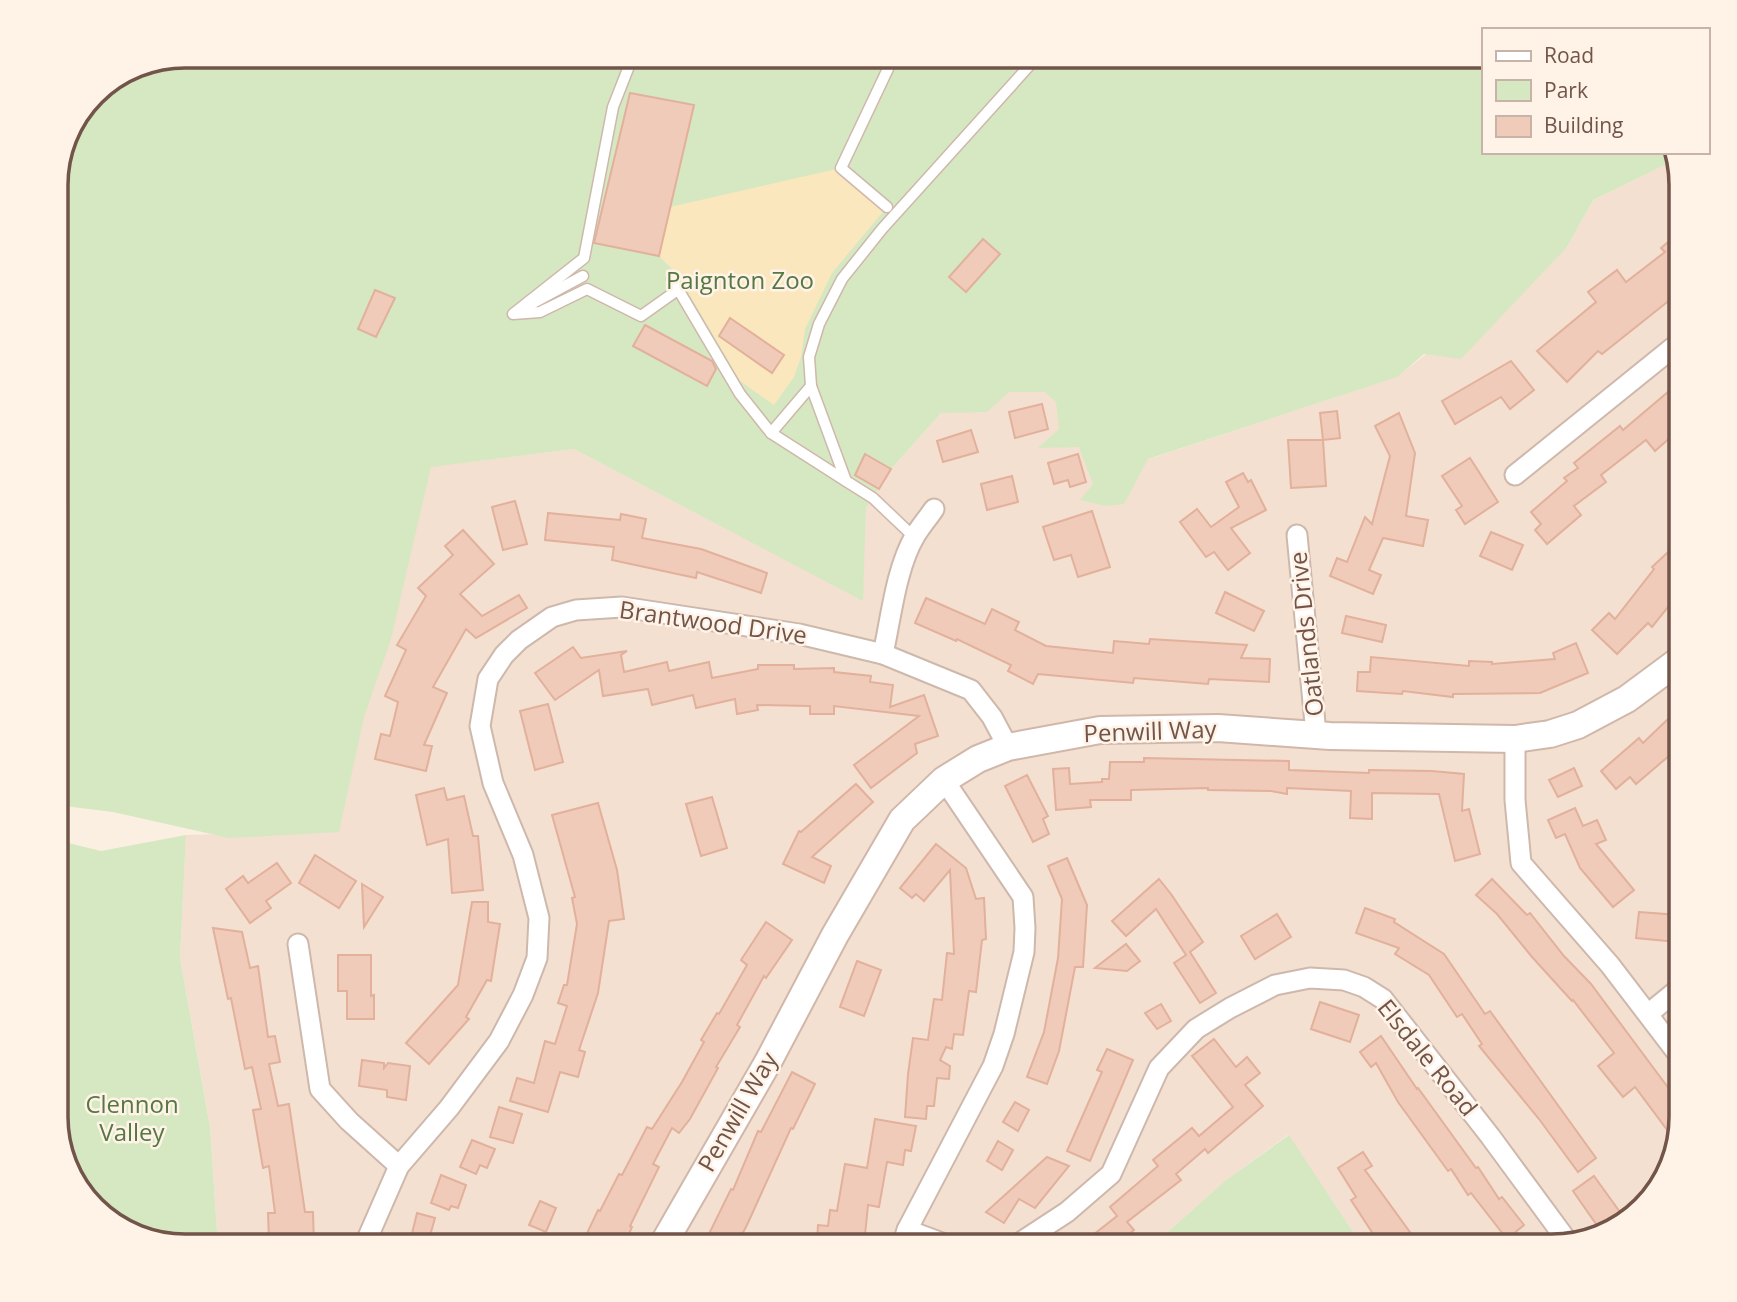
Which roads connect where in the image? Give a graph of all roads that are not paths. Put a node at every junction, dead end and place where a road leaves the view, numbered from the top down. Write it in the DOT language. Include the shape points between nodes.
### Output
graph roads {
  1 [pos="628,68"];
  2 [pos="888,68"];
  3 [pos="1027,68"];
  4 [pos="887,207"];
  5 [pos="583,276"];
  6 [pos="672,279"];
  7 [pos="679,289"];
  8 [pos="513,314"];
  9 [pos="1669,351"];
  10 [pos="811,386"];
  11 [pos="772,433"];
  12 [pos="1516,475"];
  13 [pos="846,481"];
  14 [pos="934,509"];
  15 [pos="1297,535"];
  16 [pos="914,537"];
  17 [pos="883,654"];
  18 [pos="1669,668"];
  19 [pos="1316,734"];
  20 [pos="1515,739"];
  21 [pos="1008,747"];
  22 [pos="944,780"];
  23 [pos="298,944"];
  24 [pos="1669,997"];
  25 [pos="1648,1014"];
  26 [pos="1669,1042"];
  27 [pos="399,1166"];
  28 [pos="1561,1233"];
  29 [pos="369,1234"];
  30 [pos="669,1234"];
  31 [pos="906,1234"];
  32 [pos="1033,1234"];
  1 -- 8 [label="lane" via="613,107 584,258"];
  2 -- 4 [label="lane" via="841,168"];
  3 -- 10 [label="lane" via="842,279 819,324 809,357"];
  5 -- 8 [label="lane"];
  6 -- 7 [label="lane"];
  7 -- 8 [label="lane" via="641,316 587,289 540,312"];
  7 -- 11 [label="lane" via="740,394"];
  9 -- 12 [label="street"];
  10 -- 11 [label="lane"];
  10 -- 13 [label="lane"];
  11 -- 13 [label="lane"];
  13 -- 16 [label="lane" via="873,498"];
  14 -- 16 [label="street"];
  15 -- 19 [label="street, Oatlands Drive"];
  16 -- 17 [label="street"];
  17 -- 21 [label="street, Brantwood Drive" via="971,690"];
  17 -- 27 [label="street, Brantwood Drive" via="799,634 622,607 576,610 552,617 504,655 488,679 480,726 493,783 523,855 539,918 537,958 499,1041"];
  18 -- 20 [label="street, Penwill Way" via="1627,699 1578,726"];
  19 -- 20 [label="street, Penwill Way"];
  19 -- 21 [label="street, Penwill Way" via="1218,728 1100,730"];
  20 -- 25 [label="street" via="1521,863"];
  21 -- 22 [label="street, Penwill Way"];
  22 -- 30 [label="street, Penwill Way" via="902,820"];
  22 -- 31 [label="street" via="1023,897 1024,952 993,1066"];
  23 -- 27 [label="street" via="320,1090"];
  24 -- 25 [label="street"];
  25 -- 26 [label="street"];
  27 -- 29 [label="street, Brantwood Drive"];
  28 -- 32 [label="street, Elsdale Road" via="1383,999 1344,980 1310,978 1275,985 1196,1029 1159,1068 1111,1174"];
}
